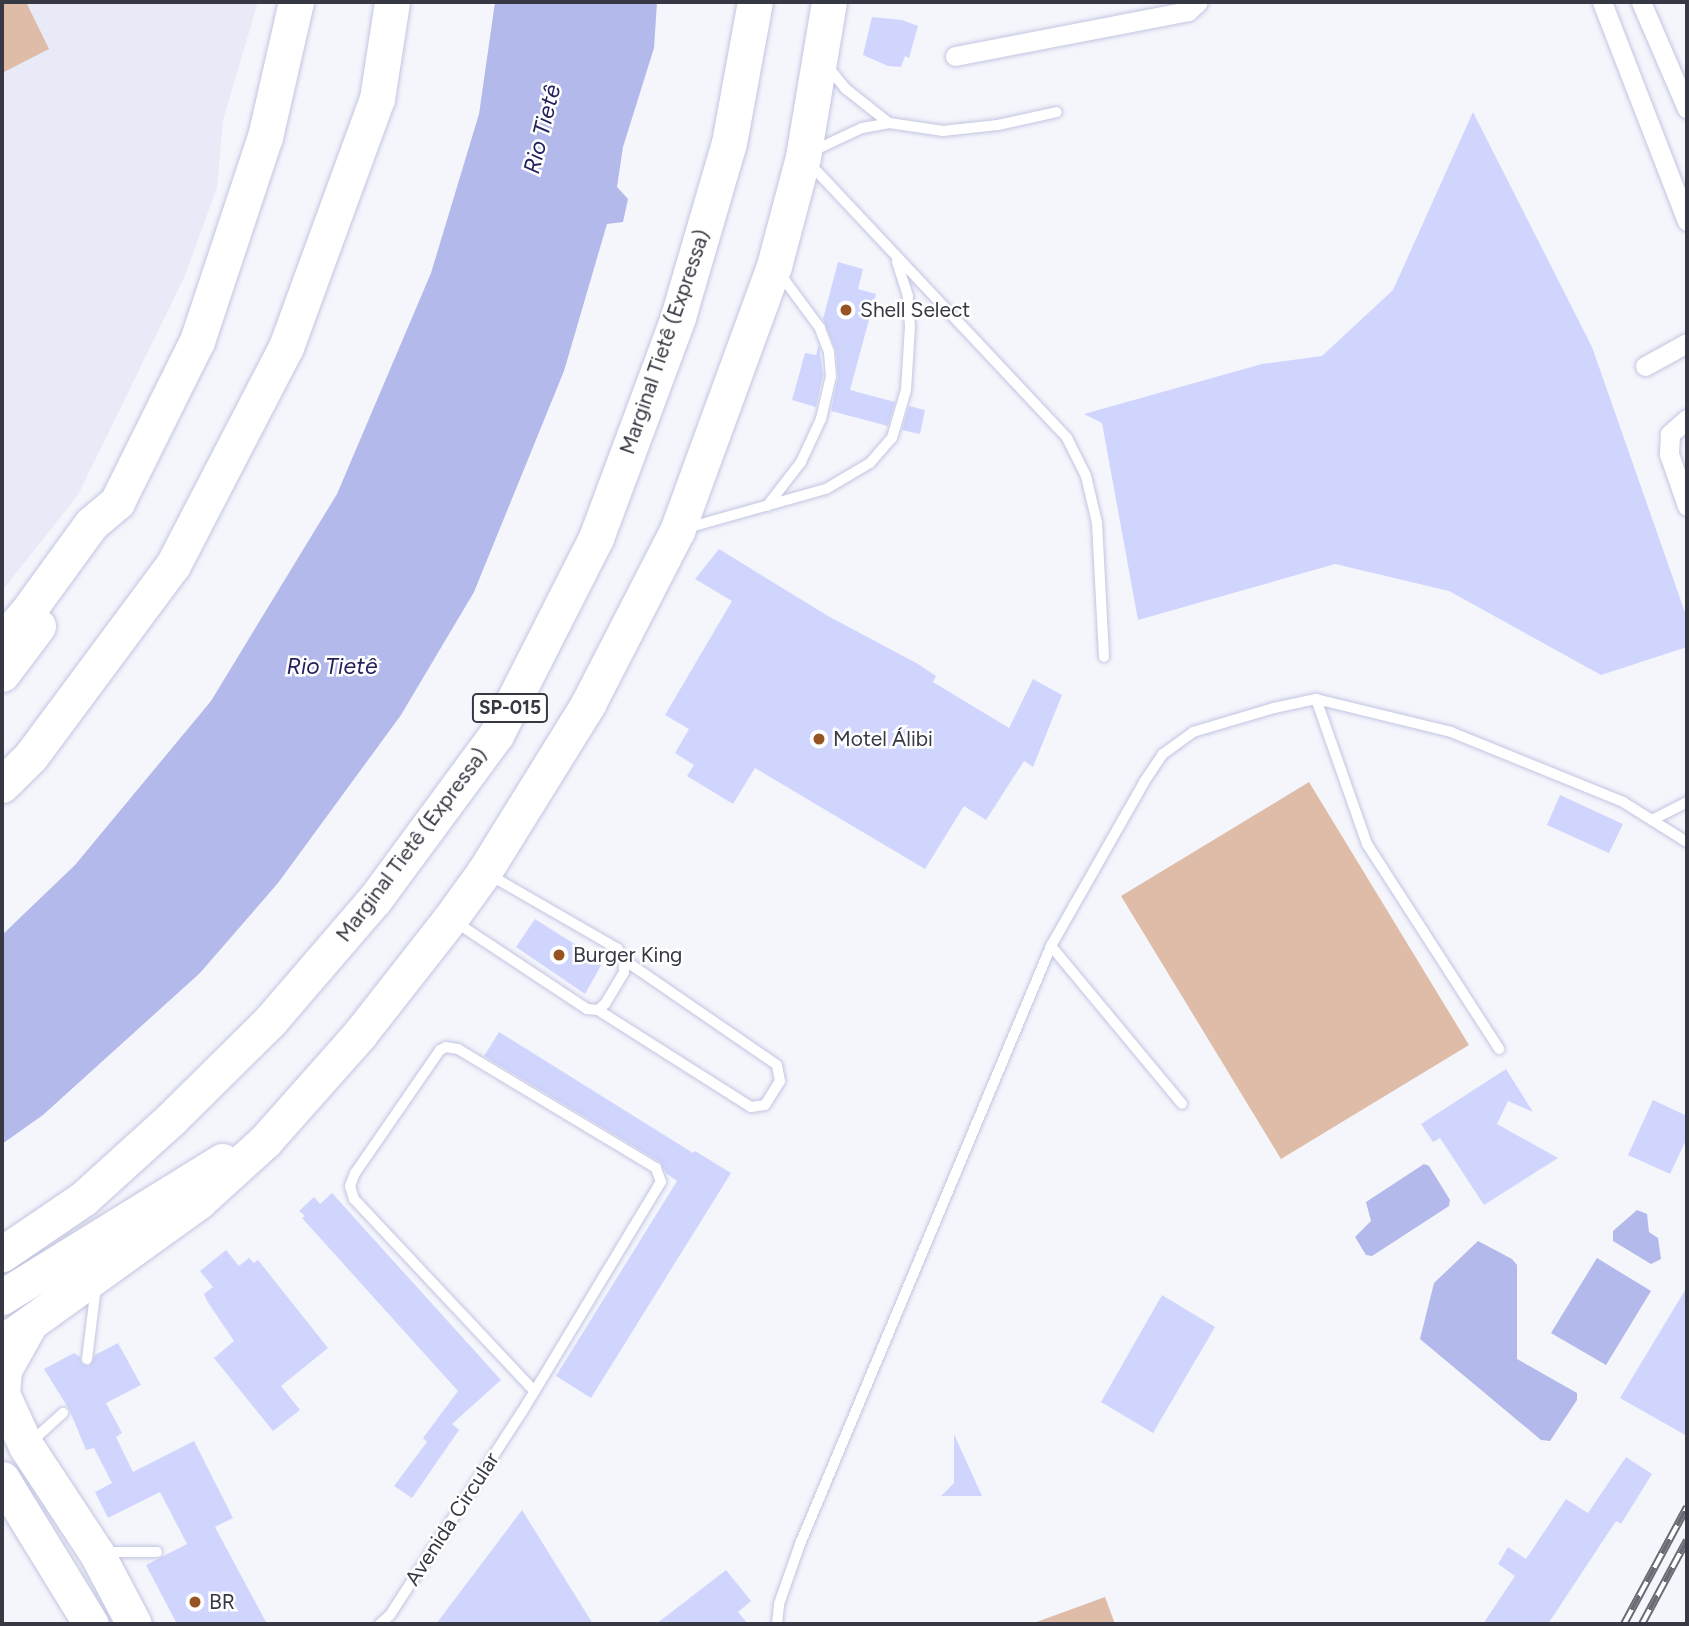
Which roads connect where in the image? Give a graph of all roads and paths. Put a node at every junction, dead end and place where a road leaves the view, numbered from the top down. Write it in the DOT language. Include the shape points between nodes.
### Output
graph roads {
  1 [pos="296,2"];
  2 [pos="392,2"];
  3 [pos="755,2"];
  4 [pos="830,2"];
  5 [pos="1198,2"];
  6 [pos="1602,2"];
  7 [pos="1642,2"];
  8 [pos="821,54"];
  9 [pos="955,56"];
  10 [pos="1687,108"];
  11 [pos="1057,112"];
  12 [pos="889,123"];
  13 [pos="803,157"];
  14 [pos="1687,220"];
  15 [pos="895,256"];
  16 [pos="774,266"];
  17 [pos="1687,344"];
  18 [pos="1645,366"];
  19 [pos="1687,419"];
  20 [pos="117,502"];
  21 [pos="1687,506"];
  22 [pos="767,507"];
  23 [pos="677,531"];
  24 [pos="2,641"];
  25 [pos="1104,657"];
  26 [pos="2,674"];
  27 [pos="1317,699"];
  28 [pos="2,785"];
  29 [pos="1687,802"];
  30 [pos="1652,820"];
  31 [pos="1687,842"];
  32 [pos="484,872"];
  33 [pos="450,919"];
  34 [pos="1051,946"];
  35 [pos="624,960"];
  36 [pos="598,1010"];
  37 [pos="1499,1049"];
  38 [pos="1182,1104"];
  39 [pos="265,1141"];
  40 [pos="2,1254"];
  41 [pos="98,1274"];
  42 [pos="2,1297"];
  43 [pos="30,1323"];
  44 [pos="2,1343"];
  45 [pos="87,1359"];
  46 [pos="534,1391"];
  47 [pos="63,1413"];
  48 [pos="26,1446"];
  49 [pos="2,1479"];
  50 [pos="96,1552"];
  51 [pos="158,1552"];
  52 [pos="91,1624"];
  53 [pos="134,1624"];
  54 [pos="380,1624"];
  55 [pos="777,1624"];
  1 -- 20 [label="highway" via="265,137 197,341"];
  2 -- 28 [label="highway" via="377,99 286,347 173,565 31,756"];
  3 -- 40 [label="highway, Marginal Tietê (Expressa) / SP-015" via="729,143 678,317 596,538 496,735 376,899 270,1021 170,1121 84,1198"];
  4 -- 8 [label="highway"];
  5 -- 9 [label="street" via="1188,11"];
  6 -- 14 [label="street"];
  7 -- 10 [label="street"];
  8 -- 12 [label="lane" via="846,89"];
  8 -- 13 [label="highway"];
  11 -- 12 [label="lane" via="943,131"];
  12 -- 13 [label="lane" via="841,136"];
  13 -- 15 [label="lane"];
  13 -- 16 [label="highway"];
  15 -- 22 [label="lane" via="908,296 909,327 906,390 892,438 870,463 826,489"];
  15 -- 25 [label="lane" via="1067,438 1086,476 1097,523"];
  16 -- 22 [label="lane" via="820,328 831,376 821,419 801,462"];
  16 -- 23 [label="highway"];
  17 -- 18 [label="street"];
  19 -- 21 [label="street" via="1671,434 1669,454"];
  20 -- 24 [label="highway" via="90,524"];
  20 -- 26 [label="highway" via="57,602"];
  22 -- 23 [label="lane"];
  23 -- 32 [label="highway" via="588,704"];
  27 -- 30 [label="lane" via="1451,732 1623,802"];
  27 -- 34 [label="lane" via="1193,732 1163,754"];
  27 -- 37 [label="lane" via="1367,845"];
  29 -- 30 [label="lane"];
  30 -- 31 [label="lane"];
  32 -- 33 [label="highway"];
  32 -- 35 [label="lane" via="618,949"];
  33 -- 36 [label="lane" via="587,1009"];
  33 -- 39 [label="highway" via="359,1035"];
  34 -- 38 [label="lane"];
  34 -- 55 [label="lane" via="800,1544 779,1604"];
  35 -- 36 [label="lane" via="624,972"];
  35 -- 36 [label="lane" via="777,1065 780,1081 765,1105 751,1107"];
  39 -- 41 [label="highway" via="198,1202"];
  39 -- 42 [label="highway" via="211,1166"];
  41 -- 43 [label="highway"];
  41 -- 45 [label="lane"];
  43 -- 44 [label="highway"];
  43 -- 48 [label="highway" via="4,1370 2,1394"];
  46 -- 46 [label="lane, Avenida Circular" via="661,1182 659,1173 458,1049 446,1047 424,1072 350,1186 354,1199"];
  46 -- 54 [label="lane, Avenida Circular"];
  47 -- 48 [label="lane"];
  48 -- 50 [label="highway"];
  49 -- 52 [label="highway"];
  50 -- 51 [label="lane"];
  50 -- 53 [label="highway"];
}
